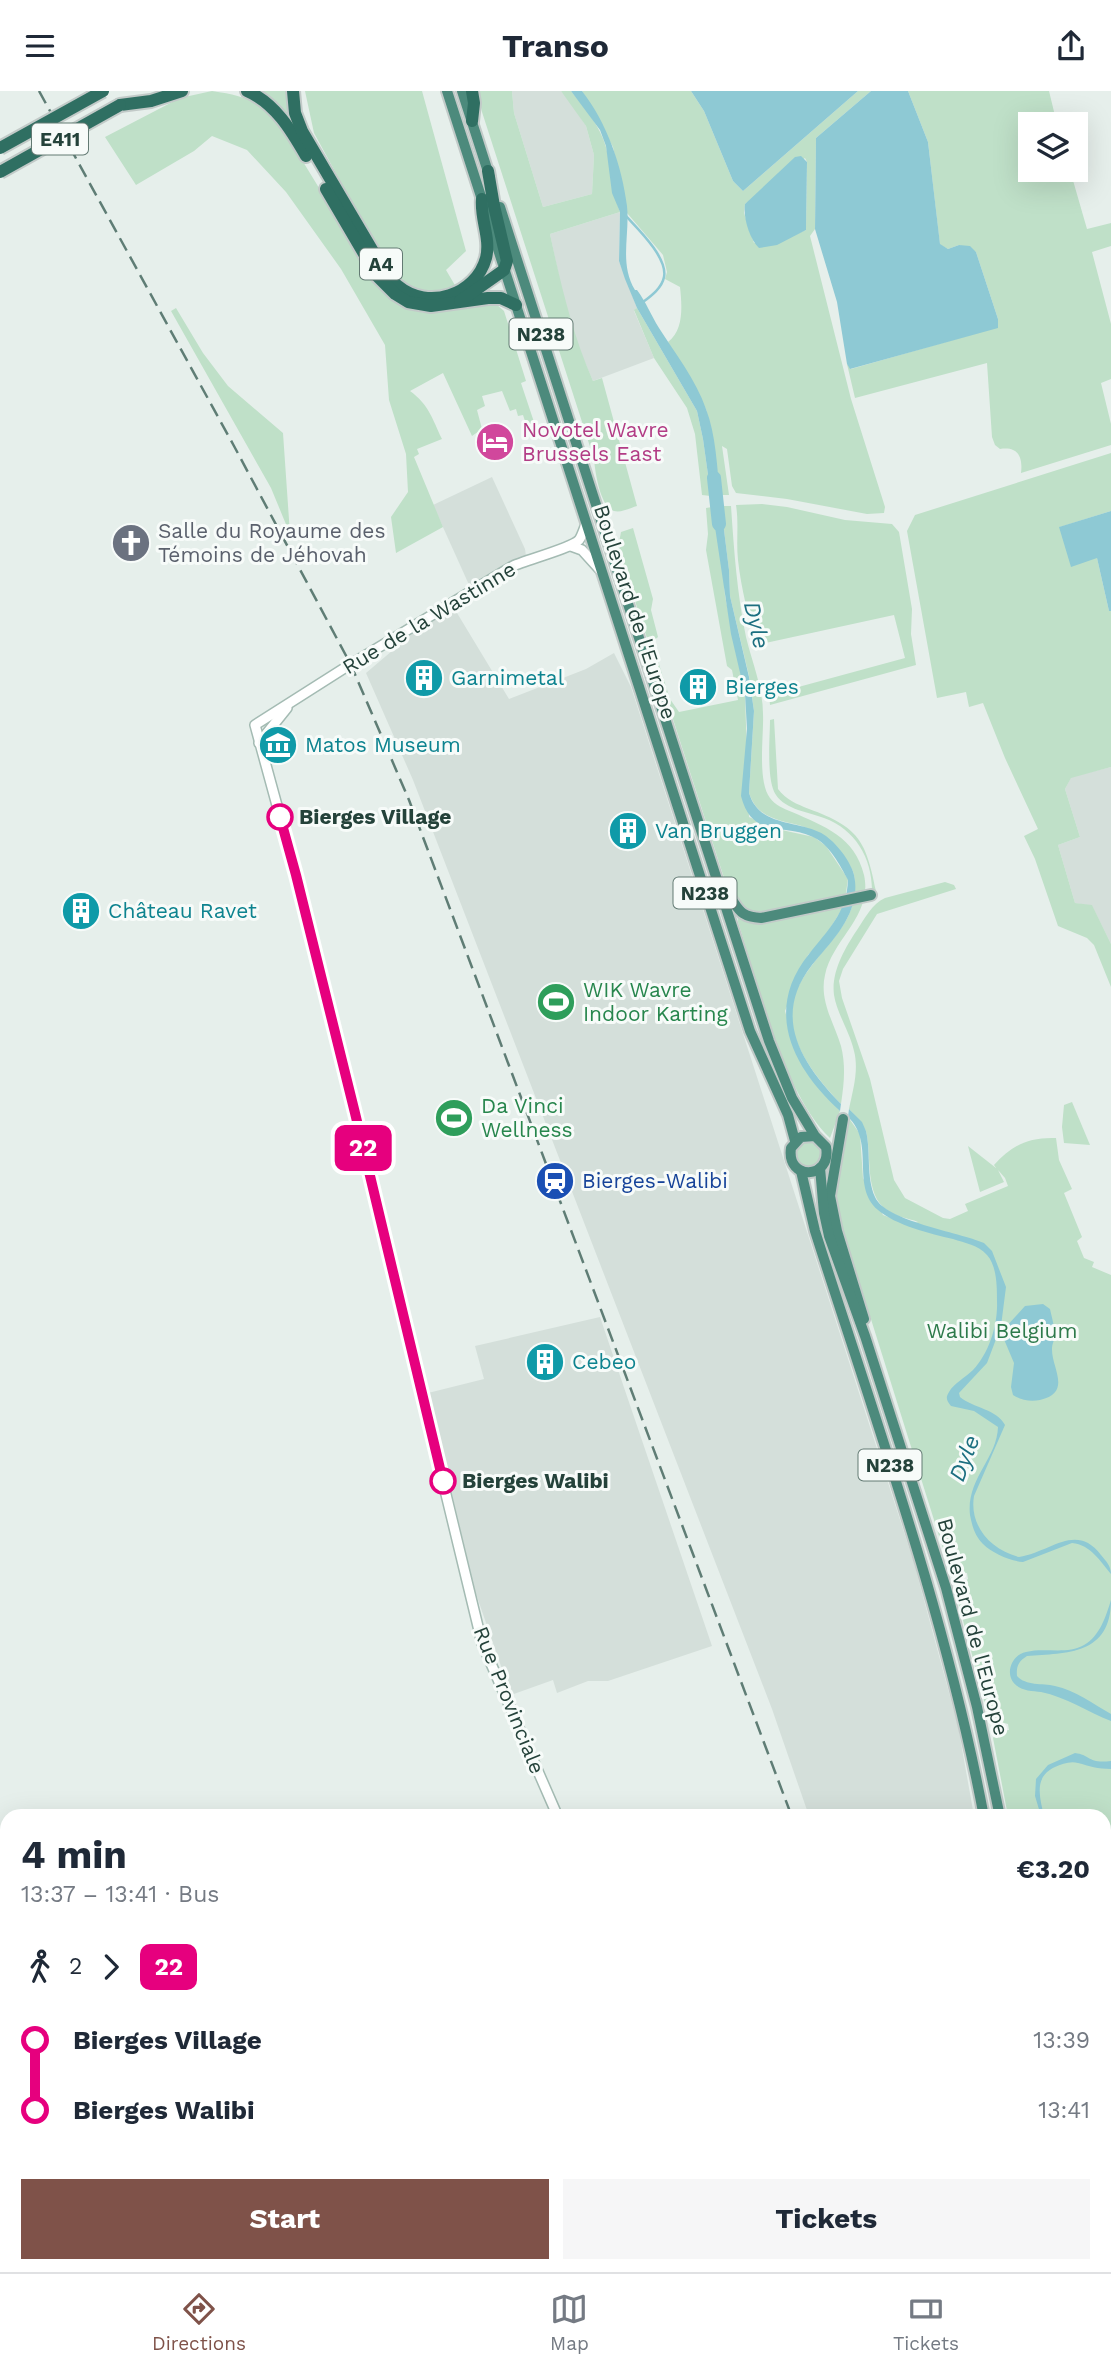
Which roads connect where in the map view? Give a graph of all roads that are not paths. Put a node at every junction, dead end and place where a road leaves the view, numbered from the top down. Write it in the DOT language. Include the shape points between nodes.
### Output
graph roads {
  1 [pos="103,91"];
  2 [pos="148,91"];
  3 [pos="182,91"];
  4 [pos="247,91"];
  5 [pos="293,91"];
  6 [pos="447,91"];
  7 [pos="462,91"];
  8 [pos="472,91"];
  9 [pos="120,105"];
  10 [pos="472,121"];
  11 [pos="0,148"];
  12 [pos="488,171"];
  13 [pos="0,173"];
  14 [pos="482,199"];
  15 [pos="504,269"];
  16 [pos="459,301"];
  17 [pos="516,305"];
  18 [pos="586,524"];
  19 [pos="571,546"];
  20 [pos="601,571"];
  21 [pos="292,701"];
  22 [pos="255,725"];
  23 [pos="259,743"];
  24 [pos="719,887"];
  25 [pos="866,896"];
  26 [pos="842,1119"];
  27 [pos="815,1136"];
  28 [pos="795,1141"];
  29 [pos="820,1168"];
  30 [pos="801,1171"];
  31 [pos="865,1336"];
  32 [pos="555,1809"];
  33 [pos="982,1809"];
  34 [pos="998,1809"];
  1 -- 11 [label="highway, E411, bridge"];
  2 -- 9 [label="highway, E411"];
  3 -- 9 [label="highway"];
  4 -- 16 [label="highway, A4" via="271,106 286,123 385,285 420,305"];
  5 -- 14 [label="highway, A4" via="295,113 311,148 398,286 424,297 446,297 479,274 488,241 480,213"];
  6 -- 14 [label="highway, Boulevard de l'Europe / N238"];
  7 -- 10 [label="highway, Boulevard de l'Europe / N238"];
  8 -- 10 [label="highway"];
  9 -- 13 [label="highway, E411, bridge"];
  10 -- 12 [label="highway, Boulevard de l'Europe / N238"];
  12 -- 15 [label="highway" via="507,261"];
  12 -- 24 [label="highway, Boulevard de l'Europe / N238"];
  14 -- 15 [label="highway, Boulevard de l'Europe / N238"];
  15 -- 16 [label="highway, A4"];
  15 -- 17 [label="highway, Boulevard de l'Europe / N238"];
  16 -- 17 [label="highway, A4" via="501,298"];
  17 -- 18 [label="highway, Boulevard de l'Europe / N238"];
  18 -- 19 [label="main road"];
  18 -- 20 [label="highway, Boulevard de l'Europe / N238"];
  19 -- 20 [label="main road" via="582,550"];
  19 -- 21 [label="main road, Rue de la Wastinne" via="513,566"];
  20 -- 28 [label="highway, Boulevard de l'Europe / N238" via="750,1031"];
  21 -- 22 [label="main road, Rue de la Wastinne"];
  21 -- 23 [label="main road, Rue de la Wastinne"];
  22 -- 23 [label="main road, Rue Provinciale"];
  23 -- 32 [label="main road, Rue Provinciale" via="303,900 482,1643"];
  24 -- 25 [label="highway" via="744,914 755,918"];
  24 -- 27 [label="highway, Boulevard de l'Europe / N238" via="779,1069"];
  26 -- 31 [label="highway" via="830,1196 864,1314"];
  27 -- 28 [label="highway"];
  27 -- 29 [label="highway, Boulevard de l'Europe" via="827,1151"];
  28 -- 30 [label="highway, Boulevard de l'Europe" via="790,1156"];
  29 -- 30 [label="highway"];
  29 -- 31 [label="highway, Boulevard de l'Europe / N238" via="829,1236"];
  30 -- 33 [label="highway, Boulevard de l'Europe / N238" via="815,1231 940,1626"];
  31 -- 34 [label="highway, Boulevard de l'Europe / N238" via="946,1588"];
}
